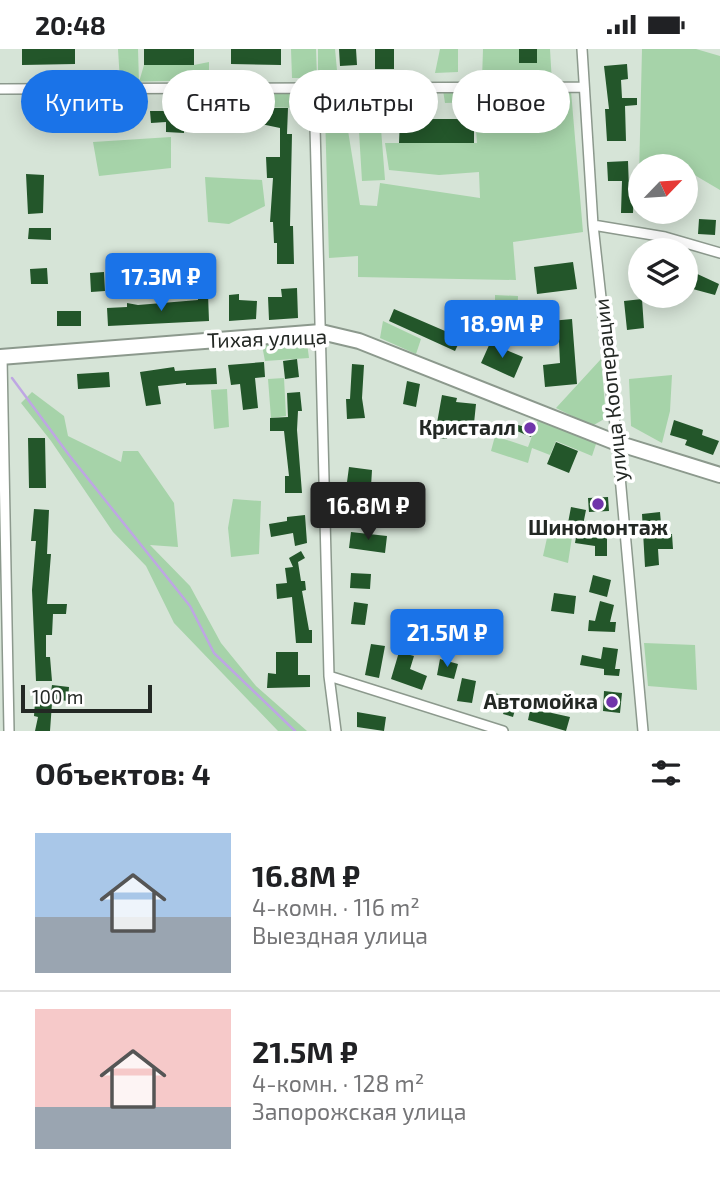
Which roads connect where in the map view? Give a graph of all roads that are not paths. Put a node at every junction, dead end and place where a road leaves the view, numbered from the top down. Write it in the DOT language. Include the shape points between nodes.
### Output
graph roads {
  1 [pos="582,49"];
  2 [pos="289,87"];
  3 [pos="438,87"];
  4 [pos="583,87"];
  5 [pos="0,89"];
  6 [pos="315,133"];
  7 [pos="593,225"];
  8 [pos="720,253"];
  9 [pos="321,332"];
  10 [pos="1,357"];
  11 [pos="617,443"];
  12 [pos="720,475"];
  13 [pos="329,676"];
  14 [pos="9,731"];
  15 [pos="336,731"];
  16 [pos="503,731"];
  17 [pos="643,731"];
  1 -- 4 [label="street, улица Кооперации"];
  2 -- 5 [label="street"];
  3 -- 4 [label="street"];
  4 -- 7 [label="street, улица Кооперации"];
  6 -- 9 [label="street"];
  7 -- 8 [label="street" via="665,237"];
  7 -- 11 [label="street, улица Кооперации"];
  9 -- 10 [label="main road, Тихая улица"];
  9 -- 11 [label="main road, Тихая улица" via="359,341"];
  9 -- 13 [label="street"];
  10 -- 14 [label="street"];
  11 -- 12 [label="main road, Тихая улица"];
  11 -- 17 [label="street, улица Кооперации"];
  13 -- 15 [label="street"];
  13 -- 16 [label="street"];
}
